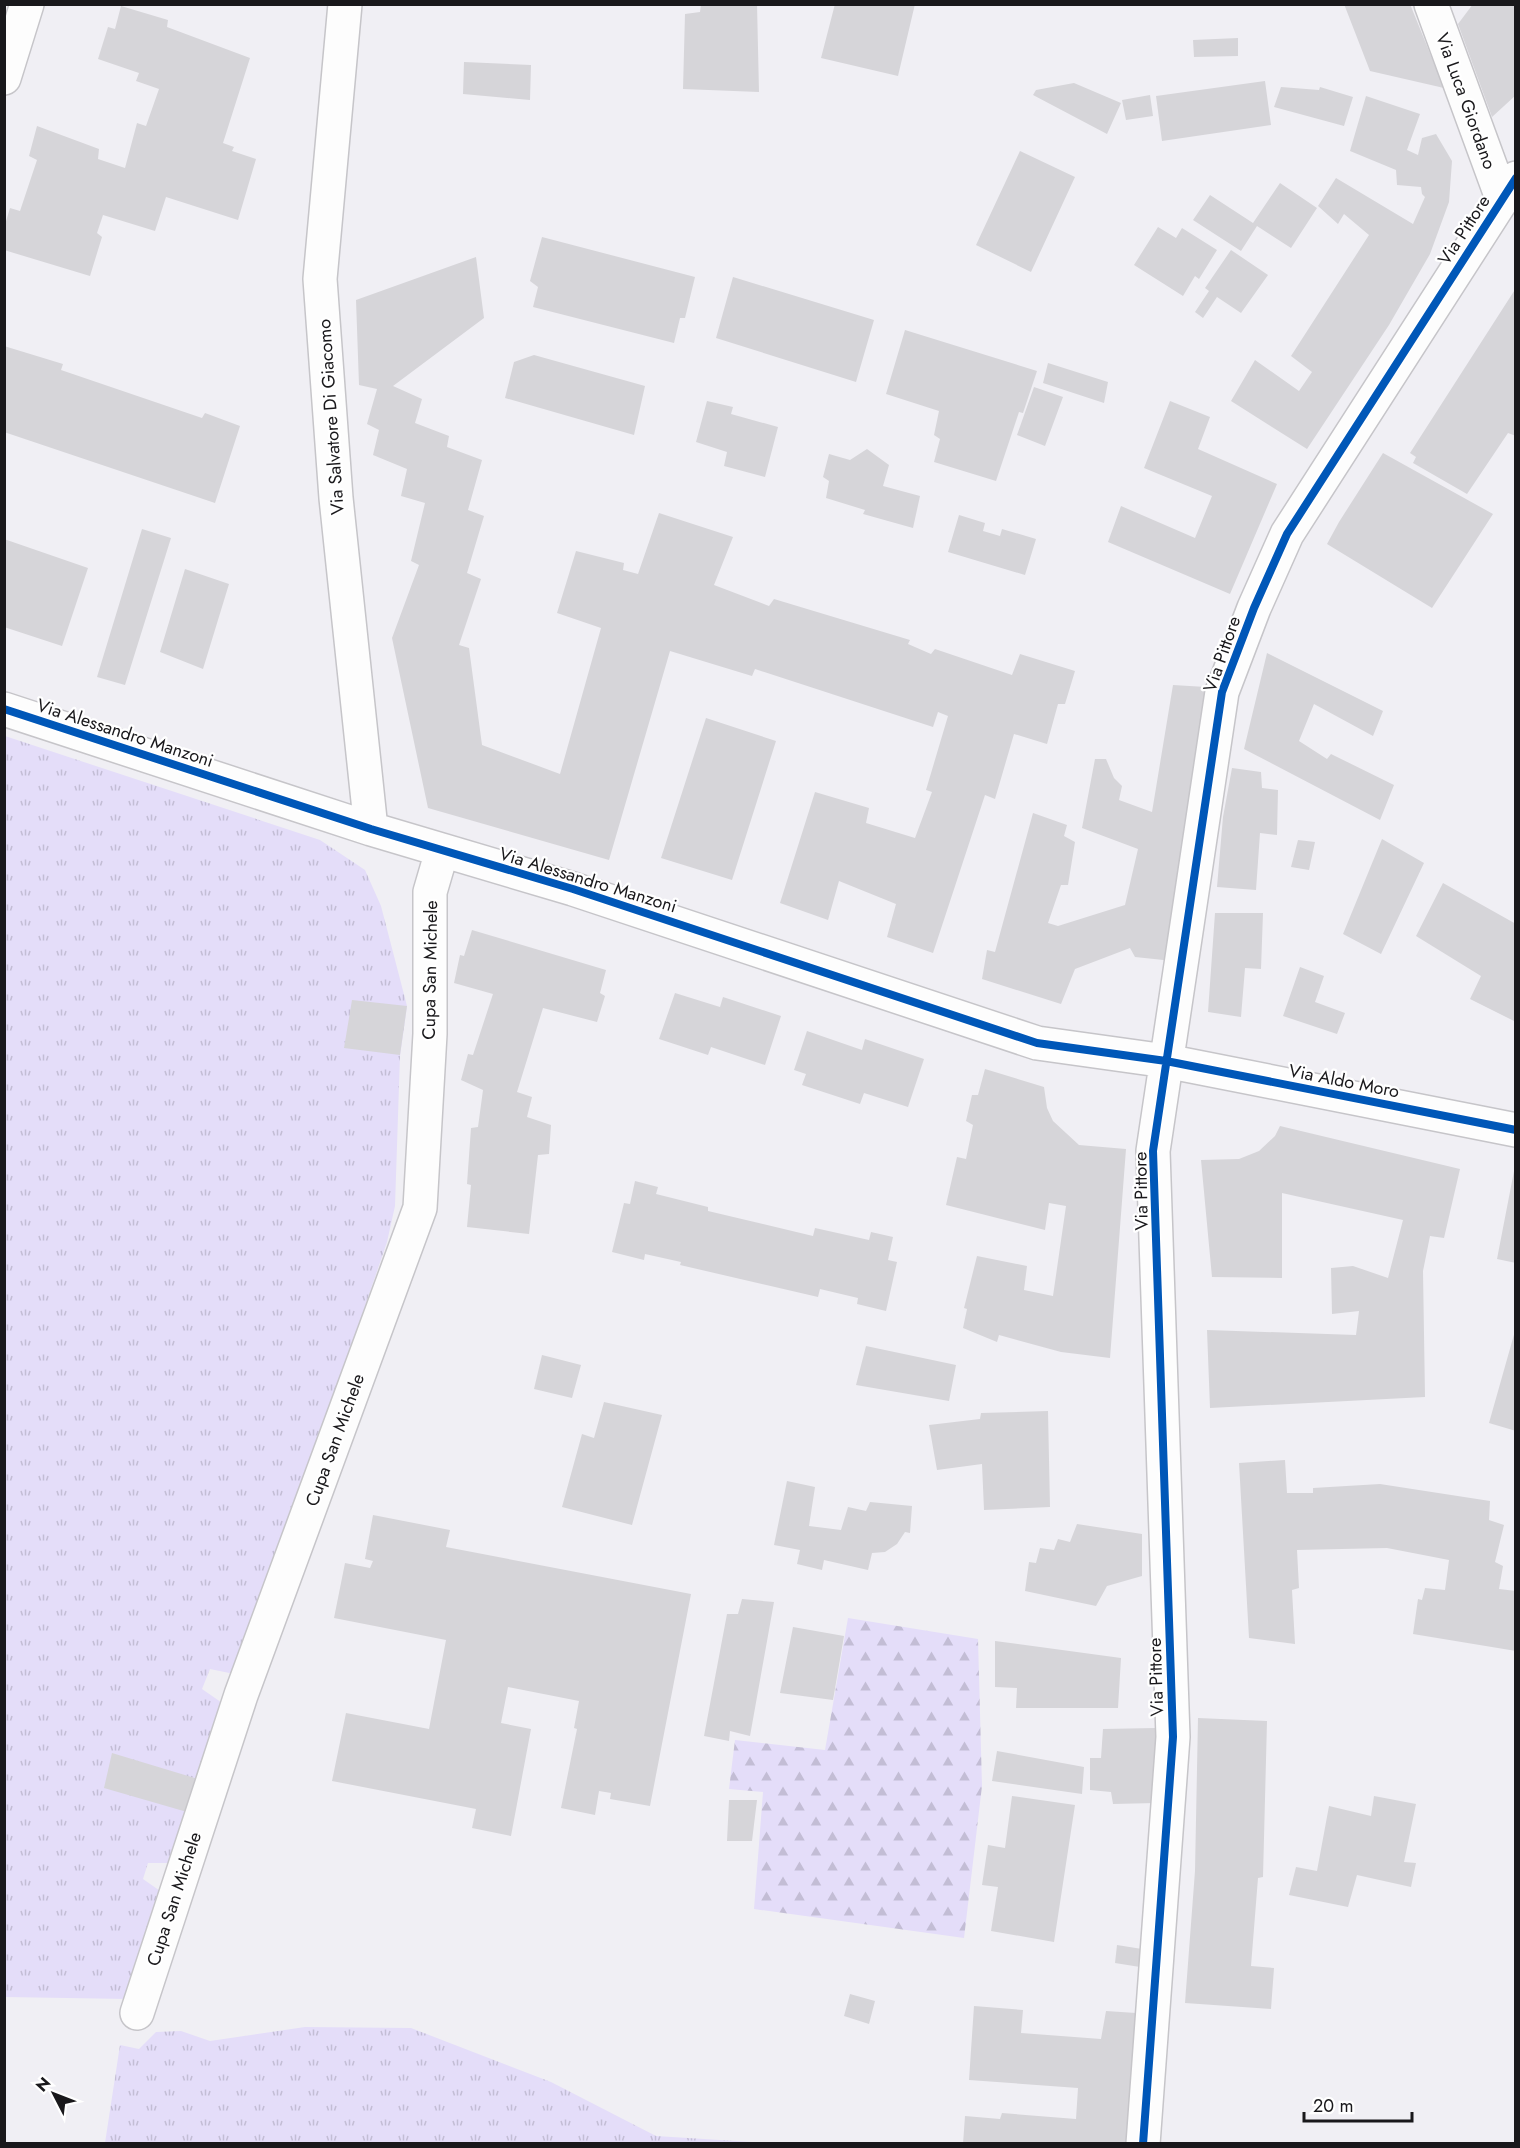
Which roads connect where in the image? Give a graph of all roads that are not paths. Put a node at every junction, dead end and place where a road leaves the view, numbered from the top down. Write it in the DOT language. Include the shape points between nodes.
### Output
graph roads {
  1 [pos="27,4"];
  2 [pos="345,4"];
  3 [pos="1431,4"];
  4 [pos="4,78"];
  5 [pos="1509,188"];
  6 [pos="4,709"];
  7 [pos="371,829"];
  8 [pos="442,851"];
  9 [pos="1166,1061"];
  10 [pos="1515,1130"];
  11 [pos="137,2013"];
  12 [pos="1143,2144"];
  1 -- 4 [label="street"];
  2 -- 7 [label="street, Via Salvatore Di Giacomo" via="320,279 336,498"];
  3 -- 5 [label="street, Via Luca Giordano"];
  5 -- 9 [label="street, Via Pittore" via="1287,534 1254,608 1222,692"];
  6 -- 7 [label="street, Via Alessandro Manzoni"];
  7 -- 8 [label="street, Via Alessandro Manzoni"];
  8 -- 9 [label="street, Via Alessandro Manzoni" via="573,889 1037,1042"];
  8 -- 11 [label="street, Cupa San Michele" via="430,892 430,1034 420,1208 241,1695"];
  9 -- 10 [label="street, Via Aldo Moro"];
  9 -- 12 [label="street, Via Pittore" via="1154,1151 1173,1737"];
}
